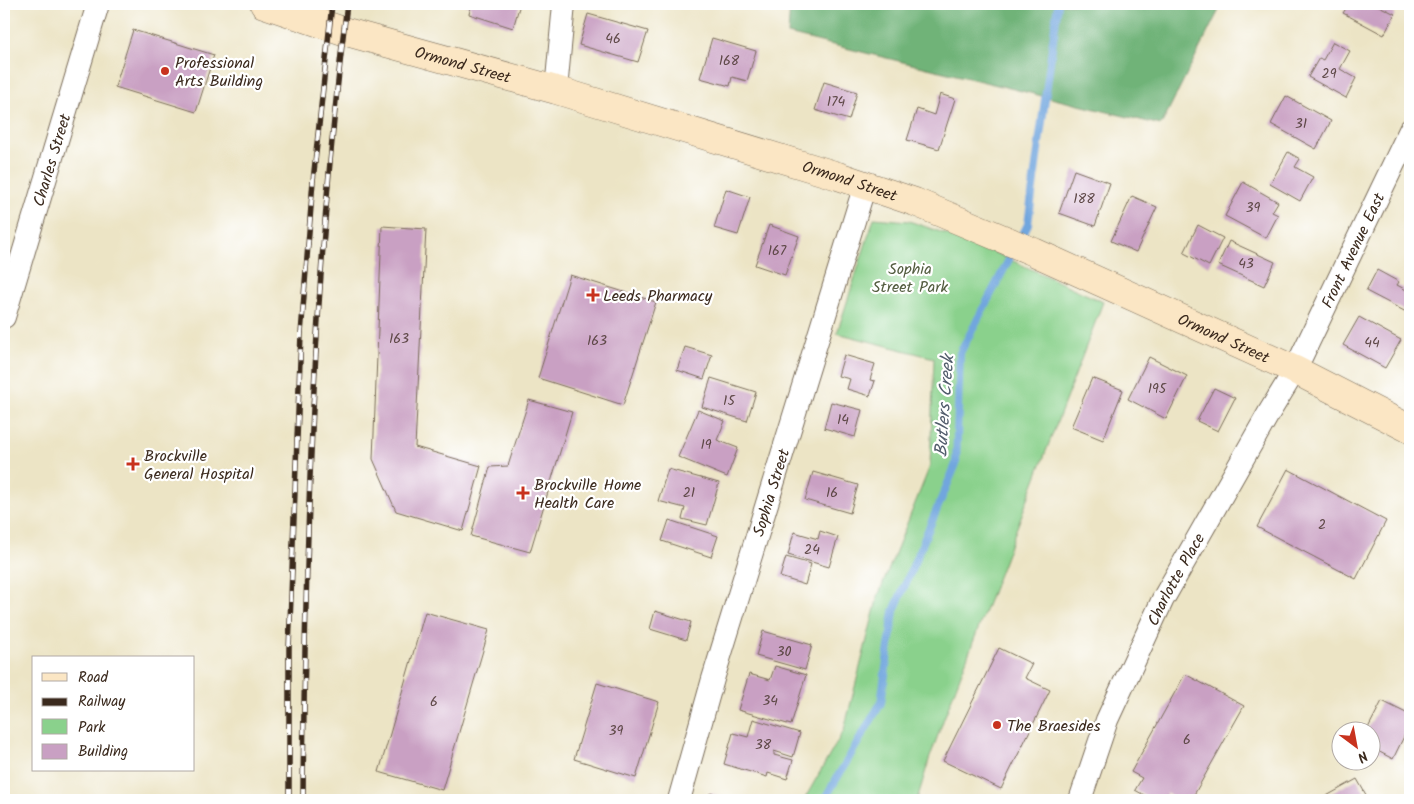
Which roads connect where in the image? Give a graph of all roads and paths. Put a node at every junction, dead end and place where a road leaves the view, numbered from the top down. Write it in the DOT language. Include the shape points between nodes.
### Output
graph roads {
  1 [pos="98,4"];
  2 [pos="264,4"];
  3 [pos="564,4"];
  4 [pos="556,90"];
  5 [pos="1410,130"];
  6 [pos="865,185"];
  7 [pos="4,317"];
  8 [pos="1295,370"];
  9 [pos="1410,429"];
  10 [pos="679,800"];
  11 [pos="1080,800"];
  1 -- 7 [label="street, Charles Street"];
  2 -- 4 [label="street, Ormond Street" via="343,31"];
  3 -- 4 [label="street"];
  4 -- 6 [label="street, Ormond Street"];
  5 -- 8 [label="street, Front Avenue East"];
  6 -- 8 [label="street, Ormond Street" via="915,202 1034,252"];
  6 -- 10 [label="street, Sophia Street"];
  8 -- 9 [label="street, Ormond Street"];
  8 -- 11 [label="street, Charlotte Place" via="1163,599 1107,720"];
}
